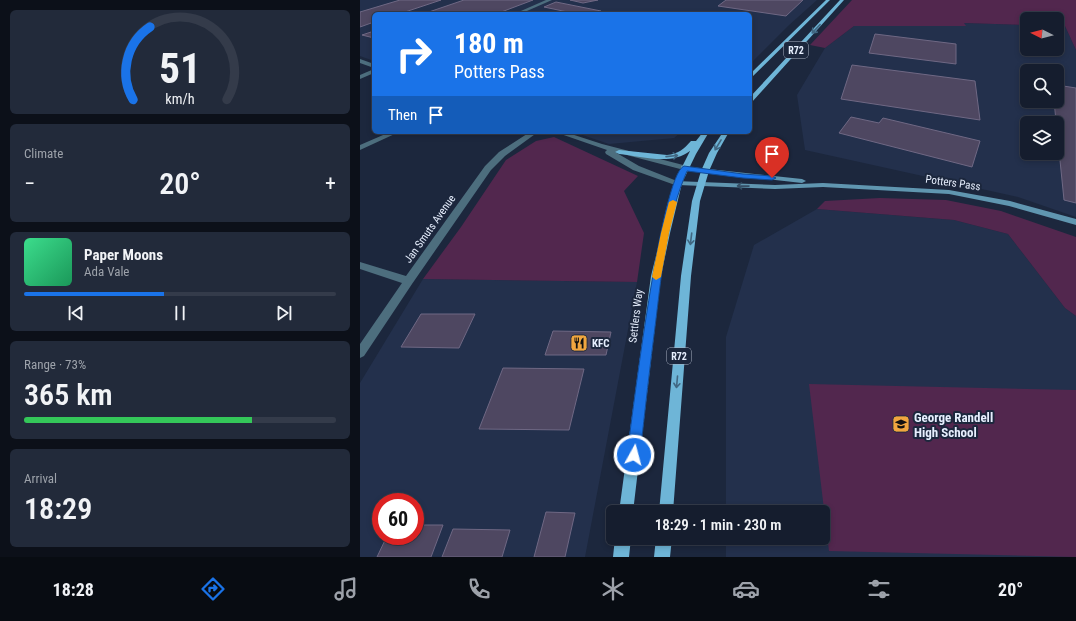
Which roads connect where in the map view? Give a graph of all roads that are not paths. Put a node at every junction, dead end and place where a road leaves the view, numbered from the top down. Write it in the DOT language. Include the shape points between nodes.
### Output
graph roads {
  1 [pos="550,0"];
  2 [pos="828,0"];
  3 [pos="842,0"];
  4 [pos="521,12"];
  5 [pos="360,61"];
  6 [pos="372,65"];
  7 [pos="372,72"];
  8 [pos="752,75"];
  9 [pos="360,77"];
  10 [pos="752,99"];
  11 [pos="392,134"];
  12 [pos="532,134"];
  13 [pos="564,134"];
  14 [pos="702,134"];
  15 [pos="703,134"];
  16 [pos="725,134"];
  17 [pos="599,146"];
  18 [pos="360,148"];
  19 [pos="619,152"];
  20 [pos="684,168"];
  21 [pos="705,171"];
  22 [pos="678,183"];
  23 [pos="700,185"];
  24 [pos="824,185"];
  25 [pos="1076,222"];
  26 [pos="360,265"];
  27 [pos="408,281"];
  28 [pos="360,353"];
  29 [pos="627,505"];
  30 [pos="667,505"];
  31 [pos="622,545"];
  32 [pos="663,545"];
  33 [pos="620,557"];
  34 [pos="662,557"];
  1 -- 4 [label="street"];
  2 -- 8 [label="main road, R72"];
  3 -- 10 [label="main road, R72, one-way"];
  5 -- 6 [label="street"];
  7 -- 9 [label="street"];
  11 -- 18 [label="street"];
  12 -- 27 [label="street, Jan Smuts Avenue" via="502,154 488,168"];
  13 -- 17 [label="street"];
  19 -- 14 [label="main road, one-way" via="666,157 682,155"];
  15 -- 20 [label="main road, Settlers Way"];
  16 -- 21 [label="main road, R72, one-way"];
  17 -- 19 [label="street"];
  17 -- 22 [label="street" via="636,168"];
  19 -- 20 [label="street"];
  20 -- 21 [label="street, Potters Pass"];
  20 -- 22 [label="main road, Settlers Way"];
  21 -- 23 [label="main road, R72"];
  21 -- 24 [label="street, Potters Pass"];
  22 -- 23 [label="street, Potters Pass"];
  22 -- 29 [label="main road, Settlers Way" via="656,276"];
  24 -- 23 [label="street, Potters Pass, one-way"];
  23 -- 30 [label="main road, R72, one-way" via="686,276"];
  24 -- 25 [label="street, Potters Pass" via="949,192 1010,204"];
  26 -- 27 [label="street"];
  27 -- 28 [label="street, Jan Smuts Avenue"];
  31 -- 33 [label="main road"];
  32 -- 34 [label="main road"];
}
